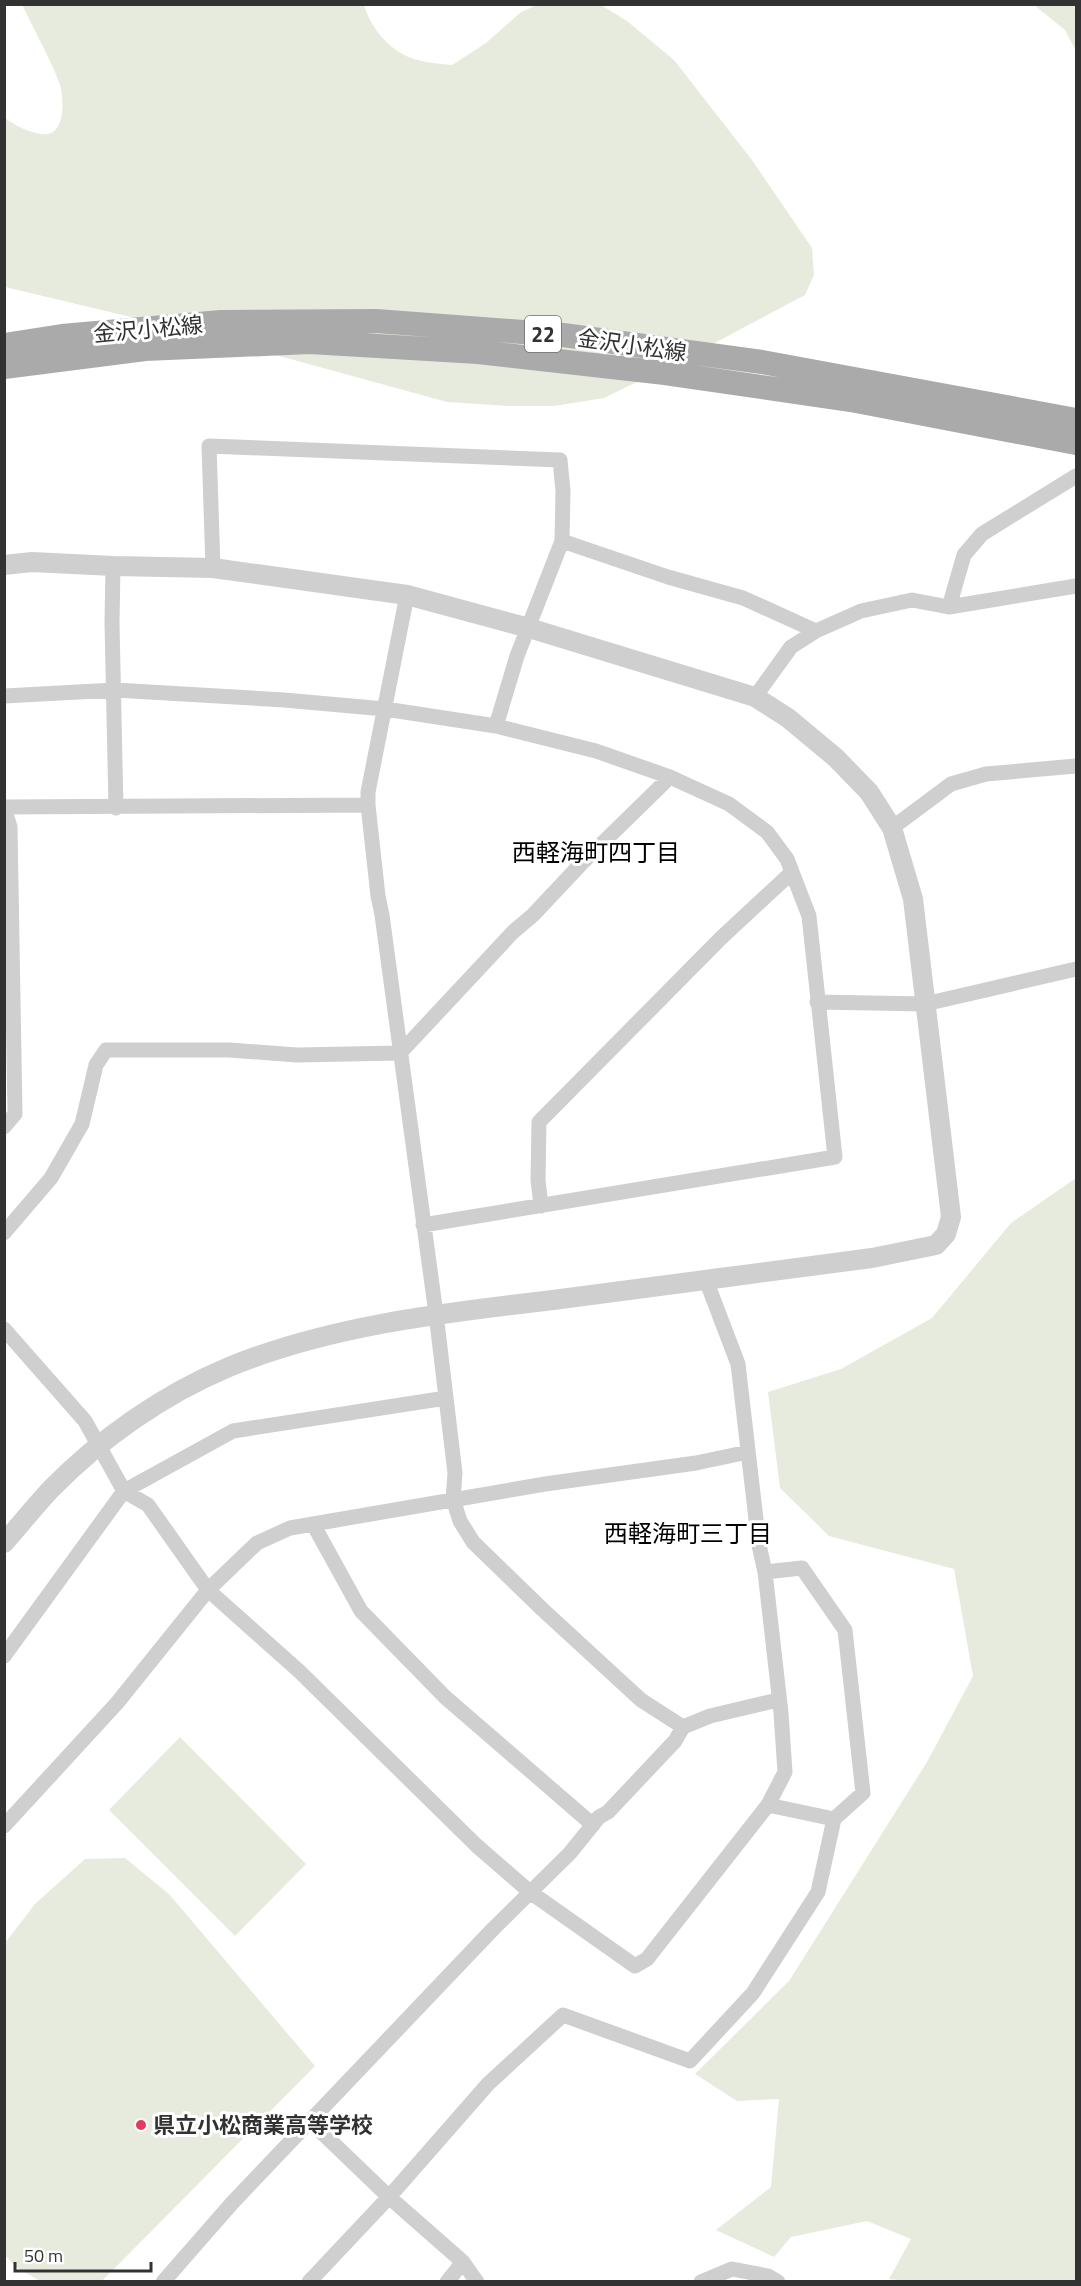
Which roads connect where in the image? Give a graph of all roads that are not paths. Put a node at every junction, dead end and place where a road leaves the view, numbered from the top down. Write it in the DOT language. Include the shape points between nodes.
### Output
graph roads {
  1 [pos="4,345"];
  2 [pos="4,367"];
  3 [pos="1077,420"];
  4 [pos="1077,443"];
  5 [pos="1077,476"];
  6 [pos="562,541"];
  7 [pos="4,565"];
  8 [pos="113,566"];
  9 [pos="213,568"];
  10 [pos="1077,586"];
  11 [pos="407,595"];
  12 [pos="949,607"];
  13 [pos="529,628"];
  14 [pos="816,631"];
  15 [pos="115,690"];
  16 [pos="4,696"];
  17 [pos="755,697"];
  18 [pos="385,709"];
  19 [pos="496,726"];
  20 [pos="1077,766"];
  21 [pos="669,777"];
  22 [pos="368,805"];
  23 [pos="5,807"];
  24 [pos="116,808"];
  25 [pos="892,828"];
  26 [pos="792,872"];
  27 [pos="8,911"];
  28 [pos="1077,969"];
  29 [pos="817,1002"];
  30 [pos="925,1004"];
  31 [pos="400,1053"];
  32 [pos="4,1127"];
  33 [pos="541,1206"];
  34 [pos="423,1225"];
  35 [pos="4,1233"];
  36 [pos="706,1280"];
  37 [pos="436,1314"];
  38 [pos="5,1329"];
  39 [pos="446,1398"];
  40 [pos="99,1444"];
  41 [pos="748,1452"];
  42 [pos="124,1491"];
  43 [pos="453,1499"];
  44 [pos="313,1524"];
  45 [pos="4,1542"];
  46 [pos="765,1572"];
  47 [pos="208,1590"];
  48 [pos="4,1656"];
  49 [pos="778,1700"];
  50 [pos="683,1727"];
  51 [pos="768,1804"];
  52 [pos="834,1819"];
  53 [pos="593,1825"];
  54 [pos="4,1826"];
  55 [pos="530,1892"];
  56 [pos="311,2122"];
  57 [pos="388,2197"];
  58 [pos="463,2262"];
  59 [pos="163,2282"];
  60 [pos="309,2282"];
  61 [pos="447,2282"];
  62 [pos="477,2282"];
  63 [pos="701,2282"];
  64 [pos="778,2282"];
  1 -- 3 [label="main road, 金沢小松線 / 22" via="221,322 376,321 563,335 762,362"];
  2 -- 4 [label="main road, 金沢小松線 / 22" via="145,349 310,342 478,352 665,373 851,400"];
  5 -- 12 [label="street" via="982,534 964,555"];
  6 -- 9 [label="street" via="560,460 209,446"];
  6 -- 13 [label="street"];
  6 -- 14 [label="street" via="743,598"];
  7 -- 8 [label="street" via="32,562"];
  8 -- 9 [label="street"];
  8 -- 15 [label="street"];
  9 -- 11 [label="street"];
  10 -- 12 [label="street"];
  11 -- 13 [label="street"];
  11 -- 18 [label="street"];
  12 -- 14 [label="street" via="912,600 861,611"];
  13 -- 17 [label="street"];
  13 -- 19 [label="street"];
  14 -- 17 [label="street" via="791,647"];
  15 -- 16 [label="street"];
  15 -- 18 [label="street"];
  15 -- 24 [label="street"];
  17 -- 25 [label="street" via="788,718 836,758 869,792"];
  18 -- 19 [label="street"];
  18 -- 22 [label="street"];
  19 -- 21 [label="street" via="596,751"];
  20 -- 25 [label="street" via="986,774 951,784"];
  21 -- 26 [label="street" via="729,804 767,832"];
  21 -- 31 [label="street" via="513,932"];
  22 -- 24 [label="street"];
  22 -- 31 [label="street"];
  23 -- 24 [label="street"];
  23 -- 27 [label="street" via="10,827"];
  25 -- 30 [label="street" via="913,899"];
  26 -- 29 [label="street" via="809,916"];
  26 -- 33 [label="street" via="539,1122"];
  27 -- 32 [label="street" via="15,1114"];
  28 -- 30 [label="street"];
  29 -- 30 [label="street"];
  29 -- 33 [label="street" via="835,1157"];
  30 -- 36 [label="street" via="951,1218 946,1234 936,1245 872,1258"];
  31 -- 34 [label="street"];
  31 -- 35 [label="street" via="297,1055 229,1050 106,1050 96,1065 82,1124 51,1178"];
  33 -- 34 [label="street"];
  34 -- 37 [label="street"];
  36 -- 37 [label="street"];
  36 -- 41 [label="street" via="738,1364"];
  37 -- 39 [label="street"];
  37 -- 40 [label="street" via="316,1338 230,1366 148,1410"];
  38 -- 40 [label="street" via="85,1421"];
  39 -- 42 [label="street" via="233,1431"];
  39 -- 43 [label="street" via="455,1473"];
  40 -- 42 [label="street"];
  40 -- 45 [label="street" via="51,1489"];
  41 -- 43 [label="street"];
  41 -- 46 [label="street"];
  42 -- 47 [label="street" via="148,1505"];
  42 -- 48 [label="street"];
  43 -- 44 [label="street"];
  43 -- 50 [label="street" via="473,1542 641,1700"];
  44 -- 47 [label="street" via="290,1528 257,1543"];
  44 -- 53 [label="street" via="361,1611 444,1697"];
  46 -- 49 [label="street"];
  46 -- 52 [label="street" via="802,1568 845,1630 862,1793"];
  47 -- 54 [label="street" via="117,1703"];
  47 -- 55 [label="street" via="299,1671 477,1846"];
  49 -- 50 [label="street" via="710,1716"];
  49 -- 51 [label="street" via="785,1772"];
  50 -- 53 [label="street" via="675,1741"];
  51 -- 52 [label="street"];
  51 -- 55 [label="street" via="647,1959 635,1965"];
  52 -- 57 [label="street" via="818,1892 753,1993 690,2061 563,2015 488,2084"];
  53 -- 55 [label="street"];
  55 -- 56 [label="street"];
  56 -- 57 [label="street"];
  56 -- 59 [label="street"];
  57 -- 58 [label="street"];
  57 -- 60 [label="street"];
  58 -- 61 [label="street"];
  58 -- 62 [label="street"];
  63 -- 64 [label="street" via="732,2269"];
}
